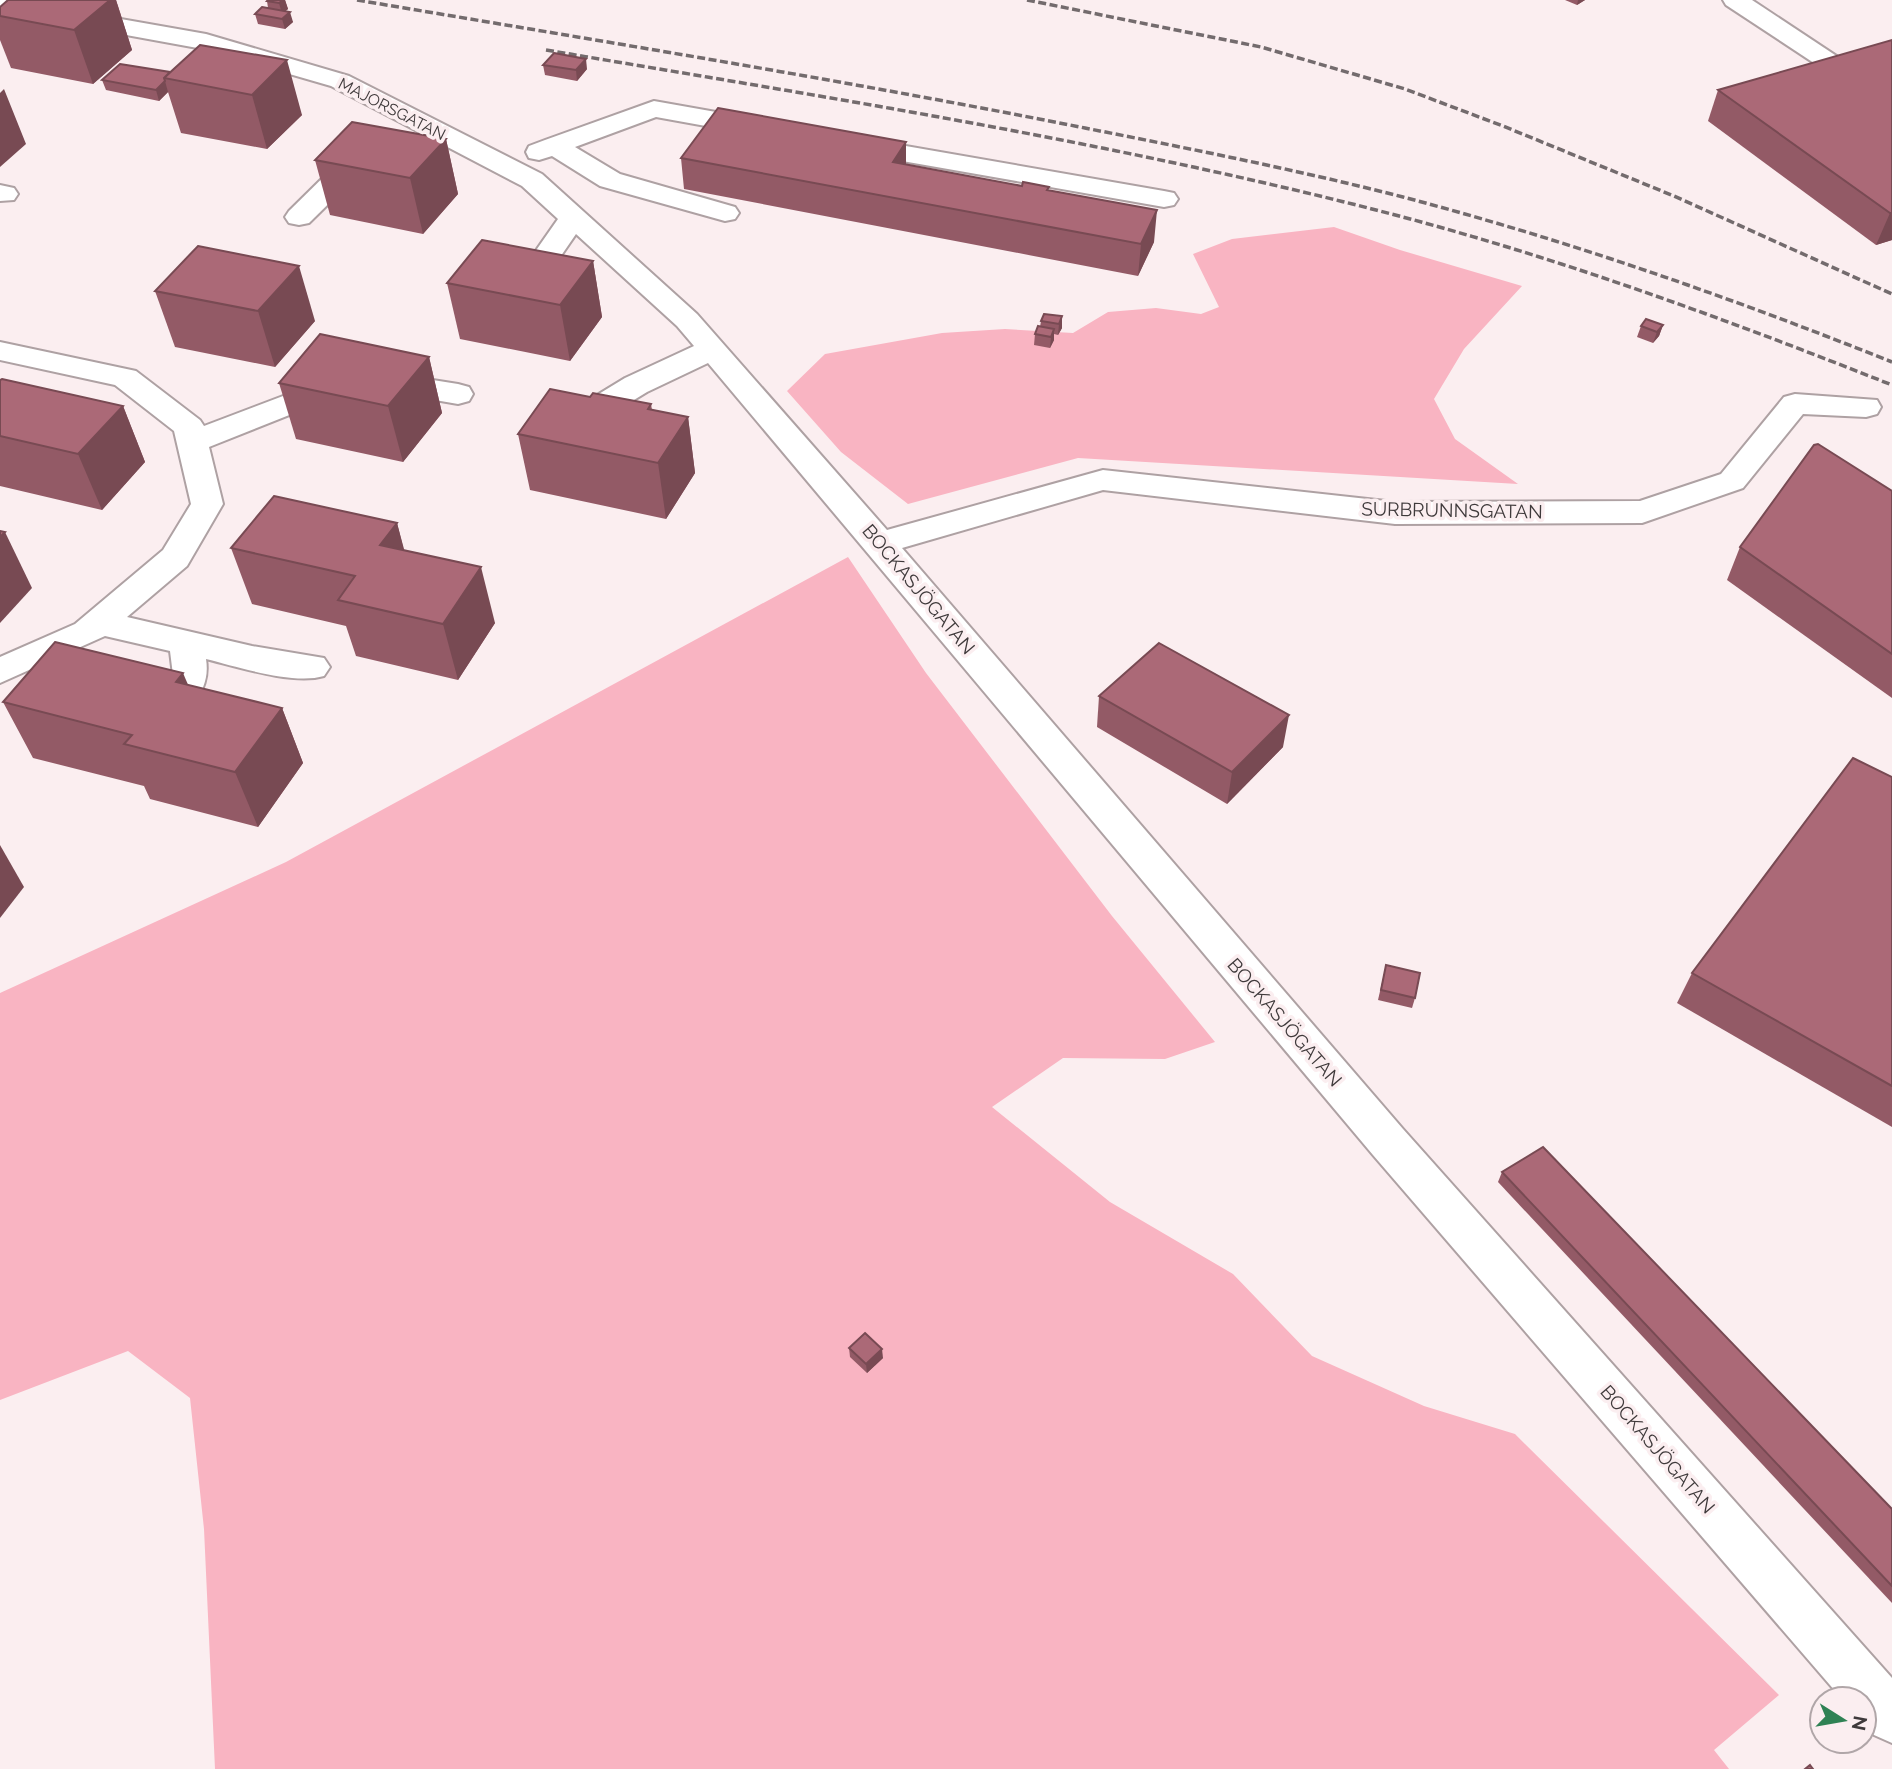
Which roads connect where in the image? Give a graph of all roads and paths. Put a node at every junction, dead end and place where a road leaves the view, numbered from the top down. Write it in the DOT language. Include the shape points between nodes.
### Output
graph roads {
  1 [pos="1735,0"];
  2 [pos="9,8"];
  3 [pos="1829,62"];
  4 [pos="404,115"];
  5 [pos="788,133"];
  6 [pos="828,140"];
  7 [pos="554,146"];
  8 [pos="505,166"];
  9 [pos="1164,199"];
  10 [pos="725,214"];
  11 [pos="299,217"];
  12 [pos="573,218"];
  13 [pos="524,289"];
  14 [pos="699,335"];
  15 [pos="0,351"];
  16 [pos="458,394"];
  17 [pos="1866,407"];
  18 [pos="193,442"];
  19 [pos="552,442"];
  20 [pos="880,542"];
  21 [pos="98,622"];
  22 [pos="186,643"];
  23 [pos="313,667"];
  24 [pos="0,671"];
  25 [pos="181,696"];
  26 [pos="1892,1717"];
  1 -- 3 [label="street"];
  2 -- 4 [label="street, MAJORSGATAN" via="206,43 246,65 340,81"];
  4 -- 8 [label="street, MAJORSGATAN"];
  4 -- 11 [label="street"];
  5 -- 7 [label="street" via="654,109"];
  6 -- 9 [label="street"];
  7 -- 8 [label="street"];
  7 -- 10 [label="street" via="610,180"];
  8 -- 12 [label="street, MAJORSGATAN" via="532,180"];
  12 -- 13 [label="street"];
  12 -- 14 [label="street, MAJORSGATAN"];
  14 -- 19 [label="street"];
  14 -- 20 [label="street, BOCKASJÖGATAN"];
  15 -- 18 [label="street" via="125,378 189,427"];
  16 -- 18 [label="street" via="357,377"];
  17 -- 20 [label="street, SURBRUNNSGATAN" via="1795,404 1732,481 1642,512 1395,513 1103,480"];
  18 -- 21 [label="street" via="207,504 174,558"];
  20 -- 26 [label="street, BOCKASJÖGATAN" via="1388,1142"];
  21 -- 22 [label="street"];
  21 -- 24 [label="street" via="87,632"];
  22 -- 23 [label="street"];
  22 -- 25 [label="street" via="191,675"];
}
